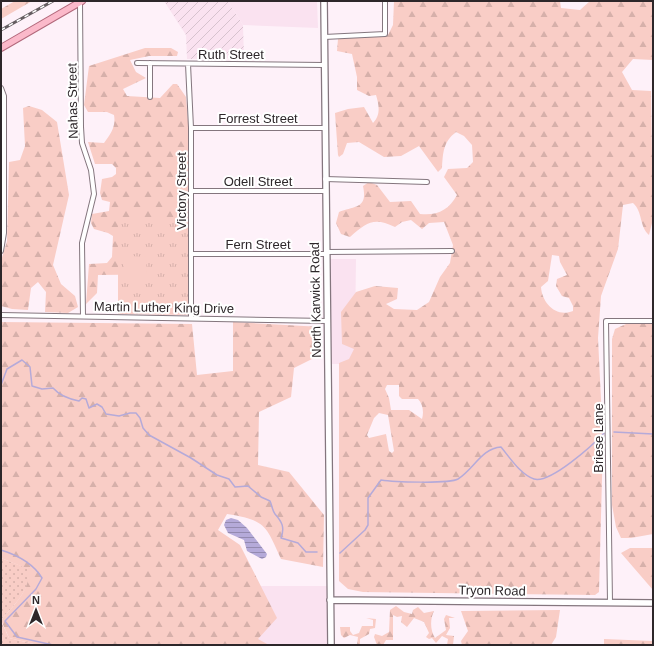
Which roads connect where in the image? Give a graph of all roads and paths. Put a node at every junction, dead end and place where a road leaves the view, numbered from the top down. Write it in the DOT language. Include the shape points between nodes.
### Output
graph roads {
  1 [pos="324,1"];
  2 [pos="385,1"];
  3 [pos="81,2"];
  4 [pos="324,37"];
  5 [pos="1,48"];
  6 [pos="137,63"];
  7 [pos="150,63"];
  8 [pos="188,64"];
  9 [pos="324,65"];
  10 [pos="1,88"];
  11 [pos="150,97"];
  12 [pos="191,128"];
  13 [pos="325,128"];
  14 [pos="325,179"];
  15 [pos="427,182"];
  16 [pos="191,191"];
  17 [pos="325,191"];
  18 [pos="2,193"];
  19 [pos="1,251"];
  20 [pos="452,251"];
  21 [pos="326,253"];
  22 [pos="191,254"];
  23 [pos="1,315"];
  24 [pos="83,316"];
  25 [pos="191,317"];
  26 [pos="326,321"];
  27 [pos="653,322"];
  28 [pos="330,600"];
  29 [pos="610,602"];
  30 [pos="653,603"];
  31 [pos="331,645"];
  1 -- 4 [label="street, North Karwick Road"];
  2 -- 4 [label="street" via="385,34"];
  3 -- 5 [label="main road"];
  3 -- 24 [label="street, Nahas Street" via="82,144 94,194 82,242"];
  4 -- 9 [label="street, North Karwick Road"];
  6 -- 7 [label="street, Ruth Street"];
  7 -- 8 [label="street, Ruth Street"];
  7 -- 11 [label="street"];
  8 -- 9 [label="street, Ruth Street"];
  8 -- 12 [label="street, Victory Street"];
  9 -- 13 [label="street, North Karwick Road"];
  10 -- 18 [label="street" via="4,96"];
  12 -- 13 [label="street, Forrest Street"];
  12 -- 16 [label="street, Victory Street"];
  13 -- 14 [label="street, North Karwick Road"];
  14 -- 15 [label="street"];
  14 -- 17 [label="street, North Karwick Road"];
  16 -- 17 [label="street, Odell Street"];
  16 -- 22 [label="street, Victory Street"];
  17 -- 21 [label="street, North Karwick Road"];
  18 -- 19 [label="street" via="4,233"];
  20 -- 21 [label="street, Fern Street"];
  21 -- 22 [label="street, Fern Street"];
  21 -- 26 [label="street, North Karwick Road"];
  22 -- 25 [label="street, Victory Street"];
  23 -- 24 [label="street, Martin Luther King Drive"];
  24 -- 25 [label="street, Martin Luther King Drive"];
  25 -- 26 [label="street, Martin Luther King Drive"];
  26 -- 28 [label="street, North Karwick Road"];
  27 -- 29 [label="street, Briese Lane" via="606,321"];
  28 -- 29 [label="street, Tryon Road"];
  28 -- 31 [label="street, North Karwick Road"];
  29 -- 30 [label="street, Tryon Road"];
}
